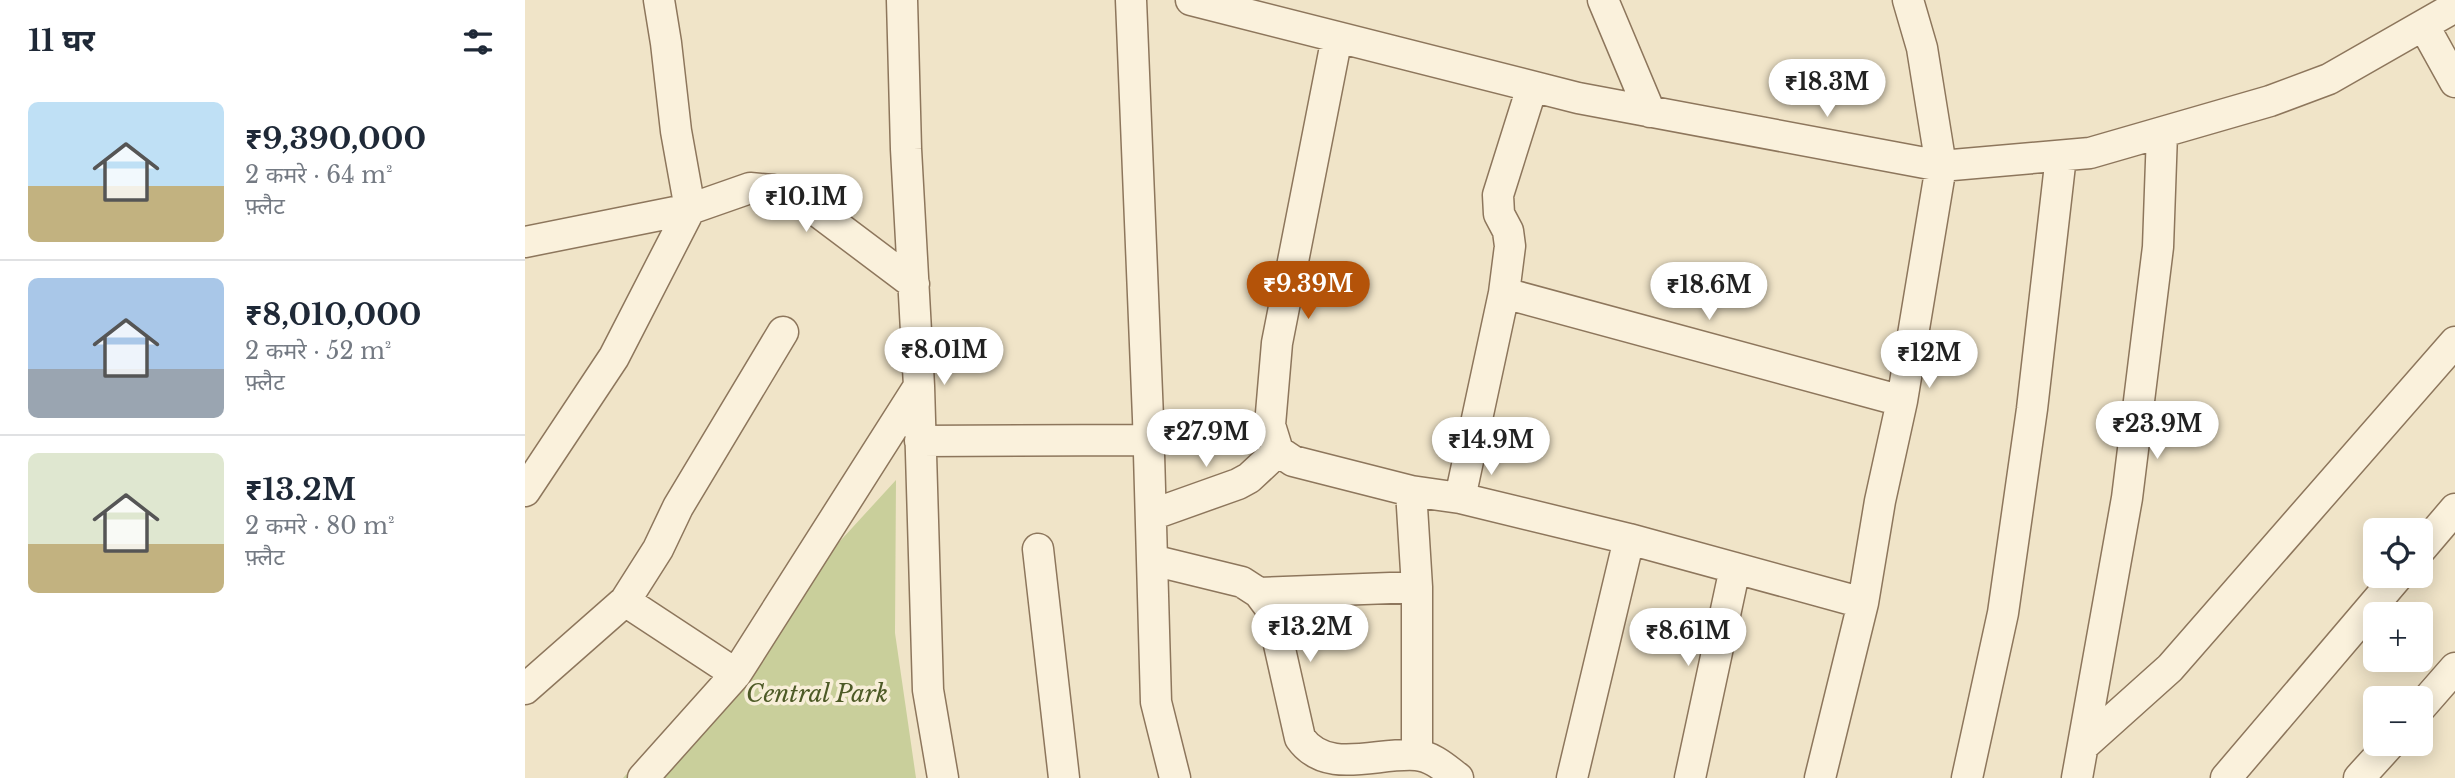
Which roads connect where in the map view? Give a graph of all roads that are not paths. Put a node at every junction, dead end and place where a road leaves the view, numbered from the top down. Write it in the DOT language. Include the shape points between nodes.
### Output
graph roads {
  1 [pos="659,0"];
  2 [pos="902,0"];
  3 [pos="1131,0"];
  4 [pos="1191,0"];
  5 [pos="1603,0"];
  6 [pos="1908,0"];
  7 [pos="2455,7"];
  8 [pos="2424,26"];
  9 [pos="1337,37"];
  10 [pos="2455,82"];
  11 [pos="1532,87"];
  12 [pos="1650,112"];
  13 [pos="2162,133"];
  14 [pos="2061,156"];
  15 [pos="1941,166"];
  16 [pos="690,209"];
  17 [pos="525,242"];
  18 [pos="914,284"];
  19 [pos="1504,293"];
  20 [pos="783,332"];
  21 [pos="2455,342"];
  22 [pos="919,386"];
  23 [pos="1902,401"];
  24 [pos="1149,440"];
  25 [pos="920,441"];
  26 [pos="1278,451"];
  27 [pos="525,491"];
  28 [pos="1411,491"];
  29 [pos="1460,498"];
  30 [pos="2455,509"];
  31 [pos="1151,515"];
  32 [pos="2433,535"];
  33 [pos="1629,539"];
  34 [pos="1038,549"];
  35 [pos="1152,560"];
  36 [pos="1735,568"];
  37 [pos="1417,587"];
  38 [pos="2388,588"];
  39 [pos="1259,593"];
  40 [pos="625,601"];
  41 [pos="1863,603"];
  42 [pos="2455,668"];
  43 [pos="736,674"];
  44 [pos="525,689"];
  45 [pos="2433,693"];
  46 [pos="2083,746"];
  47 [pos="1417,755"];
  48 [pos="2379,756"];
  49 [pos="643,778"];
  50 [pos="943,778"];
  51 [pos="1064,778"];
  52 [pos="1175,778"];
  53 [pos="1458,778"];
  54 [pos="1572,778"];
  55 [pos="1691,778"];
  56 [pos="1820,778"];
  57 [pos="1967,778"];
  58 [pos="2077,778"];
  59 [pos="2226,778"];
  60 [pos="2359,778"];
  1 -- 16 [label="street"];
  2 -- 18 [label="street"];
  3 -- 24 [label="street"];
  4 -- 9 [label="street"];
  5 -- 12 [label="street"];
  6 -- 15 [label="street" via="1922,48"];
  7 -- 8 [label="street"];
  8 -- 10 [label="street"];
  8 -- 13 [label="street" via="2329,79 2270,102"];
  9 -- 11 [label="street"];
  9 -- 26 [label="street" via="1277,343 1270,425"];
  11 -- 12 [label="street"];
  11 -- 19 [label="street" via="1498,195 1510,246"];
  12 -- 15 [label="street"];
  13 -- 14 [label="street" via="2090,153"];
  13 -- 46 [label="street" via="2158,247 2129,484"];
  14 -- 15 [label="street"];
  14 -- 57 [label="street" via="2003,613"];
  15 -- 23 [label="street"];
  16 -- 17 [label="street"];
  16 -- 18 [label="street" via="750,188 797,196"];
  16 -- 27 [label="street" via="614,357"];
  18 -- 22 [label="street"];
  19 -- 23 [label="street"];
  19 -- 29 [label="street"];
  20 -- 40 [label="street"];
  21 -- 46 [label="street" via="2170,668"];
  22 -- 25 [label="street"];
  22 -- 43 [label="street"];
  23 -- 41 [label="street"];
  24 -- 25 [label="street"];
  24 -- 31 [label="street"];
  25 -- 50 [label="street" via="928,691"];
  26 -- 28 [label="street" via="1293,461"];
  26 -- 31 [label="street" via="1238,484"];
  28 -- 29 [label="street"];
  28 -- 37 [label="street"];
  29 -- 33 [label="street"];
  30 -- 32 [label="street"];
  31 -- 35 [label="street"];
  33 -- 36 [label="street"];
  33 -- 54 [label="street"];
  34 -- 51 [label="street"];
  35 -- 39 [label="street" via="1242,582"];
  35 -- 52 [label="street" via="1156,702"];
  36 -- 41 [label="street"];
  36 -- 55 [label="street"];
  37 -- 39 [label="street"];
  37 -- 47 [label="street"];
  38 -- 59 [label="street"];
  39 -- 47 [label="street" via="1271,609 1300,738 1306,747 1328,760"];
  40 -- 43 [label="street"];
  40 -- 44 [label="street"];
  41 -- 56 [label="street"];
  42 -- 45 [label="street"];
  43 -- 49 [label="street"];
  46 -- 58 [label="street"];
  47 -- 53 [label="street"];
  48 -- 60 [label="street"];
}
